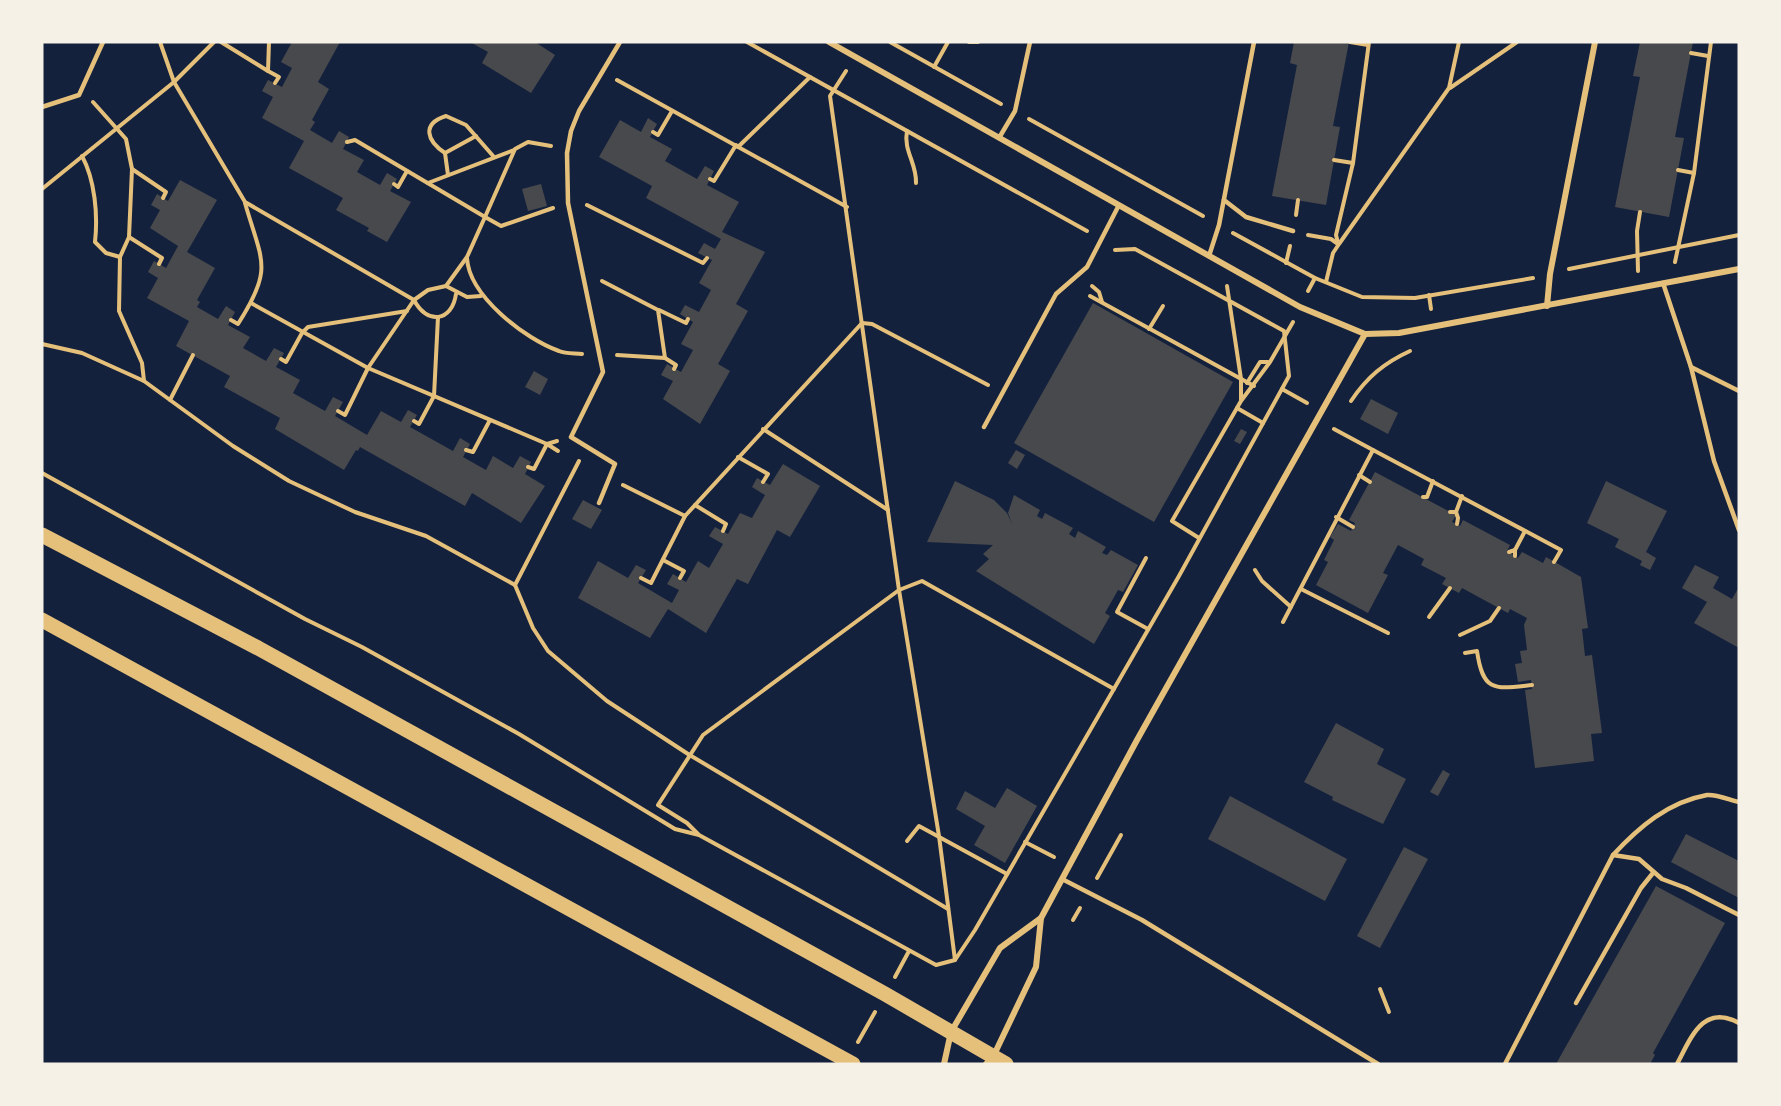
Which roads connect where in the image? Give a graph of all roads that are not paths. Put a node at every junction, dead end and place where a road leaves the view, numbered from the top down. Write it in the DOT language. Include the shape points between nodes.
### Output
graph roads {
  1 [pos="103,42"];
  2 [pos="620,42"];
  3 [pos="829,42"];
  4 [pos="1030,42"];
  5 [pos="1254,42"];
  6 [pos="1595,42"];
  7 [pos="42,107"];
  8 [pos="999,138"];
  9 [pos="1224,200"];
  10 [pos="1119,205"];
  11 [pos="1293,231"];
  12 [pos="1209,256"];
  13 [pos="1739,269"];
  14 [pos="1663,283"];
  15 [pos="1547,306"];
  16 [pos="1365,334"];
  17 [pos="1691,367"];
  18 [pos="1739,391"];
  19 [pos="984,427"];
  20 [pos="599,503"];
  21 [pos="1739,530"];
  22 [pos="42,535"];
  23 [pos="42,620"];
  24 [pos="1739,802"];
  25 [pos="1613,855"];
  26 [pos="1653,873"];
  27 [pos="1062,879"];
  28 [pos="1739,915"];
  29 [pos="1041,918"];
  30 [pos="1576,1003"];
  31 [pos="1739,1023"];
  32 [pos="951,1032"];
  33 [pos="995,1062"];
  34 [pos="853,1064"];
  35 [pos="944,1064"];
  36 [pos="1378,1064"];
  37 [pos="1505,1064"];
  38 [pos="1677,1064"];
  1 -- 7 [label="lane" via="79,95"];
  2 -- 20 [label="lane" via="579,111 567,153 568,203 603,372 570,437 615,464"];
  3 -- 8 [label="street"];
  4 -- 8 [label="lane" via="1015,111"];
  5 -- 9 [label="lane"];
  6 -- 15 [label="street"];
  8 -- 10 [label="street"];
  9 -- 11 [label="lane" via="1246,217"];
  9 -- 12 [label="lane"];
  10 -- 12 [label="street"];
  10 -- 19 [label="lane" via="1087,267 1056,294"];
  12 -- 16 [label="street" via="1300,307"];
  13 -- 14 [label="street"];
  14 -- 15 [label="street"];
  14 -- 17 [label="lane"];
  15 -- 16 [label="street" via="1399,333"];
  16 -- 27 [label="street"];
  17 -- 18 [label="lane"];
  17 -- 21 [label="lane" via="1714,461"];
  22 -- 32 [label="main road" via="258,648"];
  23 -- 34 [label="main road"];
  24 -- 25 [label="lane" via="1708,795 1664,811 1638,827"];
  25 -- 26 [label="lane" via="1639,859"];
  25 -- 37 [label="lane"];
  26 -- 28 [label="lane"];
  26 -- 30 [label="lane"];
  27 -- 29 [label="street"];
  27 -- 36 [label="lane" via="1142,920"];
  29 -- 32 [label="street" via="1000,948"];
  29 -- 33 [label="street" via="1036,968"];
  31 -- 38 [label="lane" via="1723,1017 1702,1023"];
  32 -- 33 [label="main road"];
  32 -- 35 [label="street"];
}
